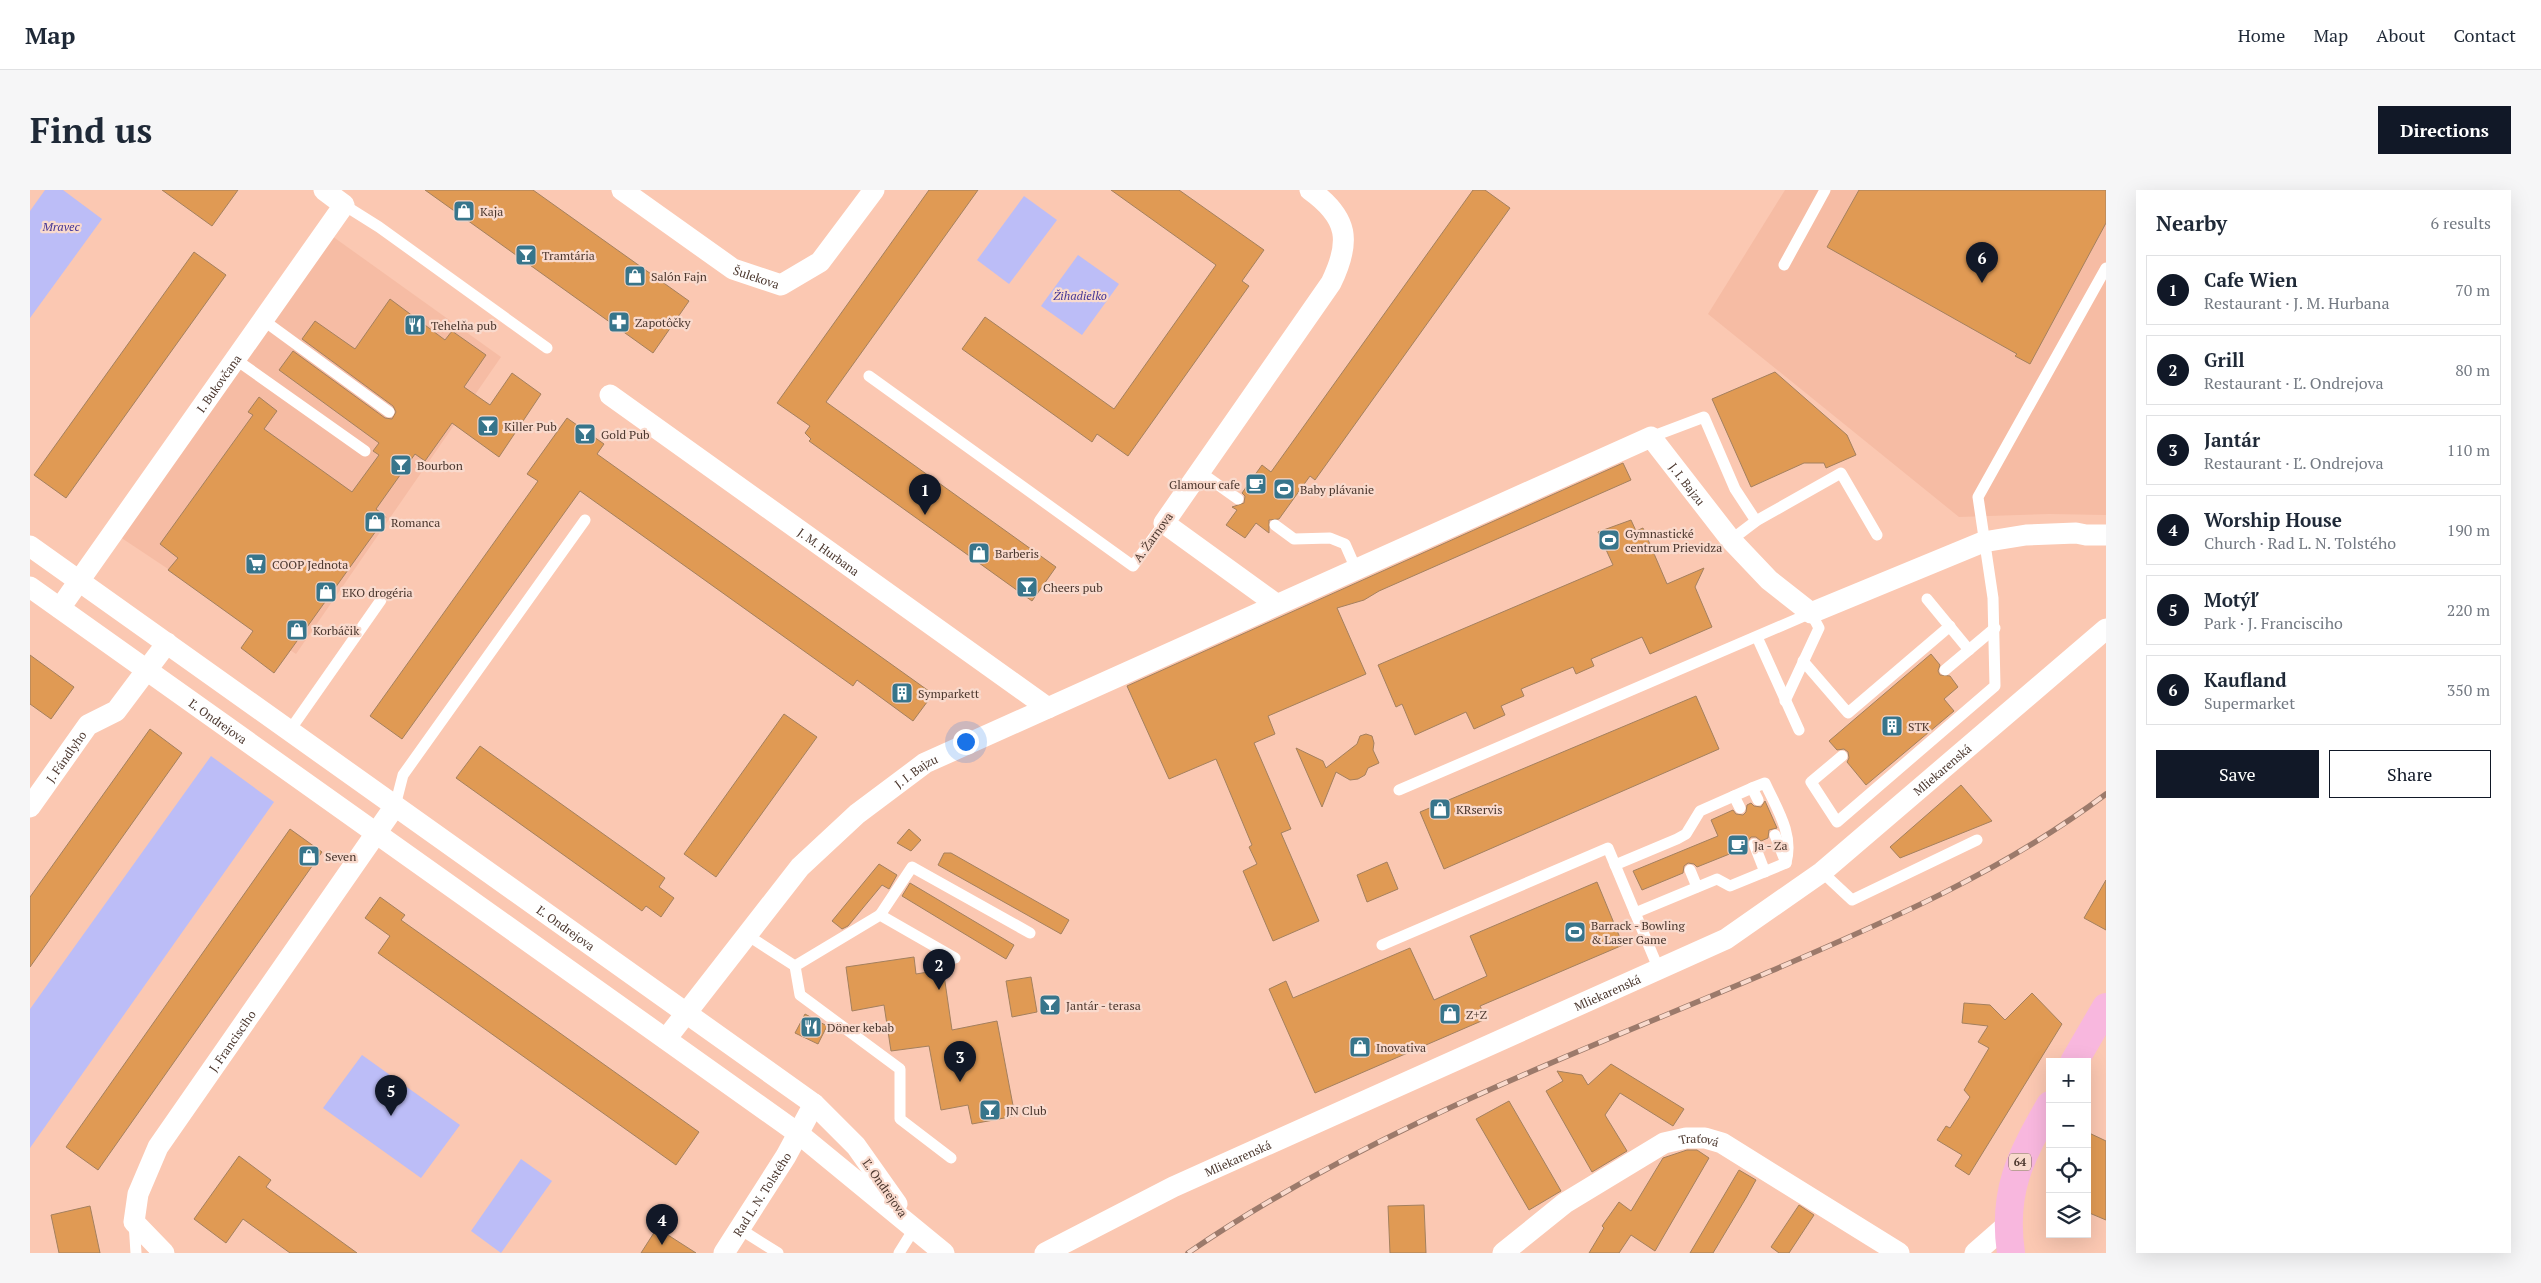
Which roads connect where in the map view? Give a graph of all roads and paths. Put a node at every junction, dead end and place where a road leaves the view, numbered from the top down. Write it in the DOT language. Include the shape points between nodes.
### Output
graph roads {
  1 [pos="324,190"];
  2 [pos="874,190"];
  3 [pos="1310,190"];
  4 [pos="1825,190"];
  5 [pos="624,191"];
  6 [pos="344,205"];
  7 [pos="1784,265"];
  8 [pos="2106,268"];
  9 [pos="263,320"];
  10 [pos="547,348"];
  11 [pos="235,359"];
  12 [pos="869,376"];
  13 [pos="610,395"];
  14 [pos="389,412"];
  15 [pos="1651,437"];
  16 [pos="365,451"];
  17 [pos="1200,472"];
  18 [pos="1238,499"];
  19 [pos="585,520"];
  20 [pos="1756,521"];
  21 [pos="1164,523"];
  22 [pos="1275,525"];
  23 [pos="1877,535"];
  24 [pos="2096,535"];
  25 [pos="1731,540"];
  26 [pos="1983,542"];
  27 [pos="30,546"];
  28 [pos="2106,549"];
  29 [pos="1356,569"];
  30 [pos="79,581"];
  31 [pos="30,587"];
  32 [pos="1927,599"];
  33 [pos="381,600"];
  34 [pos="1276,604"];
  35 [pos="60,608"];
  36 [pos="1811,613"];
  37 [pos="1950,626"];
  38 [pos="1995,628"];
  39 [pos="2106,630"];
  40 [pos="1756,637"];
  41 [pos="167,643"];
  42 [pos="1970,650"];
  43 [pos="1804,661"];
  44 [pos="1945,670"];
  45 [pos="146,671"];
  46 [pos="1785,701"];
  47 [pos="1048,708"];
  48 [pos="290,730"];
  49 [pos="1799,730"];
  50 [pos="1842,756"];
  51 [pos="1752,788"];
  52 [pos="1399,790"];
  53 [pos="1734,796"];
  54 [pos="1758,800"];
  55 [pos="395,806"];
  56 [pos="30,807"];
  57 [pos="1740,808"];
  58 [pos="376,834"];
  59 [pos="1775,835"];
  60 [pos="1677,839"];
  61 [pos="1977,840"];
  62 [pos="1754,844"];
  63 [pos="1682,851"];
  64 [pos="1786,863"];
  65 [pos="1615,865"];
  66 [pos="1690,870"];
  67 [pos="1765,872"];
  68 [pos="1822,872"];
  69 [pos="1697,888"];
  70 [pos="1635,913"];
  71 [pos="880,915"];
  72 [pos="1030,933"];
  73 [pos="747,935"];
  74 [pos="1382,945"];
  75 [pos="955,958"];
  76 [pos="795,966"];
  77 [pos="1659,970"];
  78 [pos="2106,1007"];
  79 [pos="686,1013"];
  80 [pos="666,1039"];
  81 [pos="2076,1058"];
  82 [pos="814,1104"];
  83 [pos="2046,1112"];
  84 [pos="799,1134"];
  85 [pos="951,1158"];
  86 [pos="134,1222"];
  87 [pos="2007,1225"];
  88 [pos="740,1229"];
  89 [pos="914,1229"];
  90 [pos="136,1253"];
  91 [pos="164,1253"];
  92 [pos="724,1253"];
  93 [pos="778,1253"];
  94 [pos="898,1253"];
  95 [pos="944,1253"];
  96 [pos="1045,1253"];
  97 [pos="1503,1253"];
  98 [pos="1899,1253"];
  99 [pos="1975,1253"];
  100 [pos="2011,1253"];
  1 -- 6 [label="street"];
  2 -- 5 [label="street, Šulekova" via="820,262 781,285 733,269"];
  3 -- 17 [label="street, A. Žarnova" via="1339,218 1344,236 1342,260 1331,283"];
  4 -- 7 [label="lane"];
  6 -- 9 [label="street, I. Bukovčana"];
  6 -- 10 [label="lane" via="379,226"];
  8 -- 26 [label="lane" via="1978,497"];
  9 -- 11 [label="street, I. Bukovčana"];
  9 -- 14 [label="lane"];
  11 -- 16 [label="lane"];
  11 -- 30 [label="street, I. Bukovčana"];
  12 -- 21 [label="lane, A. Žarnova" via="1133,566"];
  13 -- 47 [label="street, J. M. Hurbana"];
  15 -- 20 [label="lane" via="1704,416 1735,489"];
  15 -- 25 [label="street, J. I. Bajzu"];
  15 -- 29 [label="street, J. I. Bajzu"];
  17 -- 18 [label="lane"];
  17 -- 21 [label="street, A. Žarnova"];
  19 -- 55 [label="lane" via="403,775"];
  20 -- 23 [label="lane" via="1841,473"];
  20 -- 25 [label="lane"];
  21 -- 34 [label="street"];
  22 -- 29 [label="lane" via="1294,539 1330,538 1345,544"];
  24 -- 26 [label="street" via="2026,535"];
  24 -- 28 [label="street"];
  25 -- 36 [label="street, J. I. Bajzu" via="1769,580"];
  26 -- 36 [label="street"];
  26 -- 38 [label="lane"];
  27 -- 30 [label="street, Ľ. Ondrejova"];
  29 -- 34 [label="street, J. I. Bajzu"];
  30 -- 35 [label="street"];
  30 -- 41 [label="street, Ľ. Ondrejova"];
  31 -- 35 [label="street, Ľ. Ondrejova"];
  32 -- 37 [label="lane"];
  33 -- 48 [label="lane"];
  34 -- 47 [label="street, J. I. Bajzu"];
  35 -- 45 [label="street, Ľ. Ondrejova"];
  36 -- 40 [label="lane"];
  36 -- 43 [label="lane" via="1819,628"];
  37 -- 42 [label="lane"];
  37 -- 43 [label="lane" via="1848,712"];
  38 -- 42 [label="lane"];
  38 -- 50 [label="lane" via="1995,686 1837,822 1811,782"];
  39 -- 68 [label="street, Mliekarenská"];
  40 -- 46 [label="lane"];
  40 -- 52 [label="lane"];
  41 -- 45 [label="street, J. Fándlyho"];
  41 -- 48 [label="street, Ľ. Ondrejova"];
  42 -- 44 [label="lane"];
  43 -- 46 [label="lane"];
  45 -- 56 [label="street, J. Fándlyho" via="116,711 88,726"];
  45 -- 58 [label="street, Ľ. Ondrejova"];
  46 -- 49 [label="lane"];
  47 -- 73 [label="street, J. I. Bajzu" via="925,763 857,814 800,867"];
  48 -- 55 [label="street, Ľ. Ondrejova"];
  51 -- 53 [label="lane"];
  51 -- 54 [label="lane"];
  51 -- 64 [label="lane" via="1765,783 1783,822 1790,851"];
  53 -- 57 [label="lane"];
  53 -- 60 [label="lane" via="1700,811 1686,834"];
  55 -- 58 [label="street"];
  55 -- 79 [label="street, Ľ. Ondrejova"];
  58 -- 80 [label="street, Ľ. Ondrejova"];
  58 -- 86 [label="street, J. Francisciho" via="158,1147 138,1194"];
  59 -- 64 [label="lane"];
  60 -- 63 [label="lane"];
  60 -- 65 [label="lane"];
  61 -- 68 [label="lane" via="1852,900"];
  62 -- 67 [label="lane"];
  64 -- 67 [label="lane"];
  65 -- 70 [label="lane"];
  65 -- 74 [label="lane" via="1608,848"];
  66 -- 69 [label="lane"];
  67 -- 69 [label="lane" via="1730,886 1717,879"];
  68 -- 77 [label="street, Mliekarenská" via="1726,939"];
  69 -- 70 [label="lane"];
  70 -- 77 [label="lane"];
  71 -- 72 [label="lane" via="912,867"];
  71 -- 75 [label="lane"];
  71 -- 76 [label="lane"];
  73 -- 76 [label="lane"];
  73 -- 79 [label="street, J. I. Bajzu"];
  76 -- 85 [label="lane" via="800,994 900,1069 900,1119"];
  77 -- 96 [label="street, Mliekarenská" via="1173,1187"];
  78 -- 81 [label="main road"];
  79 -- 80 [label="street"];
  79 -- 82 [label="street, Ľ. Ondrejova"];
  80 -- 84 [label="street, Ľ. Ondrejova"];
  82 -- 84 [label="street"];
  82 -- 89 [label="street, Ľ. Ondrejova" via="856,1146"];
  83 -- 87 [label="main road, 64" via="2024,1150 2009,1201"];
  84 -- 88 [label="street, Rad L. N. Tolstého"];
  84 -- 89 [label="street, Ľ. Ondrejova"];
  86 -- 90 [label="lane"];
  86 -- 91 [label="street"];
  87 -- 99 [label="street"];
  87 -- 100 [label="main road, 64"];
  88 -- 92 [label="street, Rad L. N. Tolstého"];
  88 -- 93 [label="lane"];
  89 -- 94 [label="lane"];
  89 -- 95 [label="street, Ľ. Ondrejova"];
  97 -- 98 [label="street, Traťová" via="1565,1203 1664,1142 1686,1138 1722,1143"];
}
